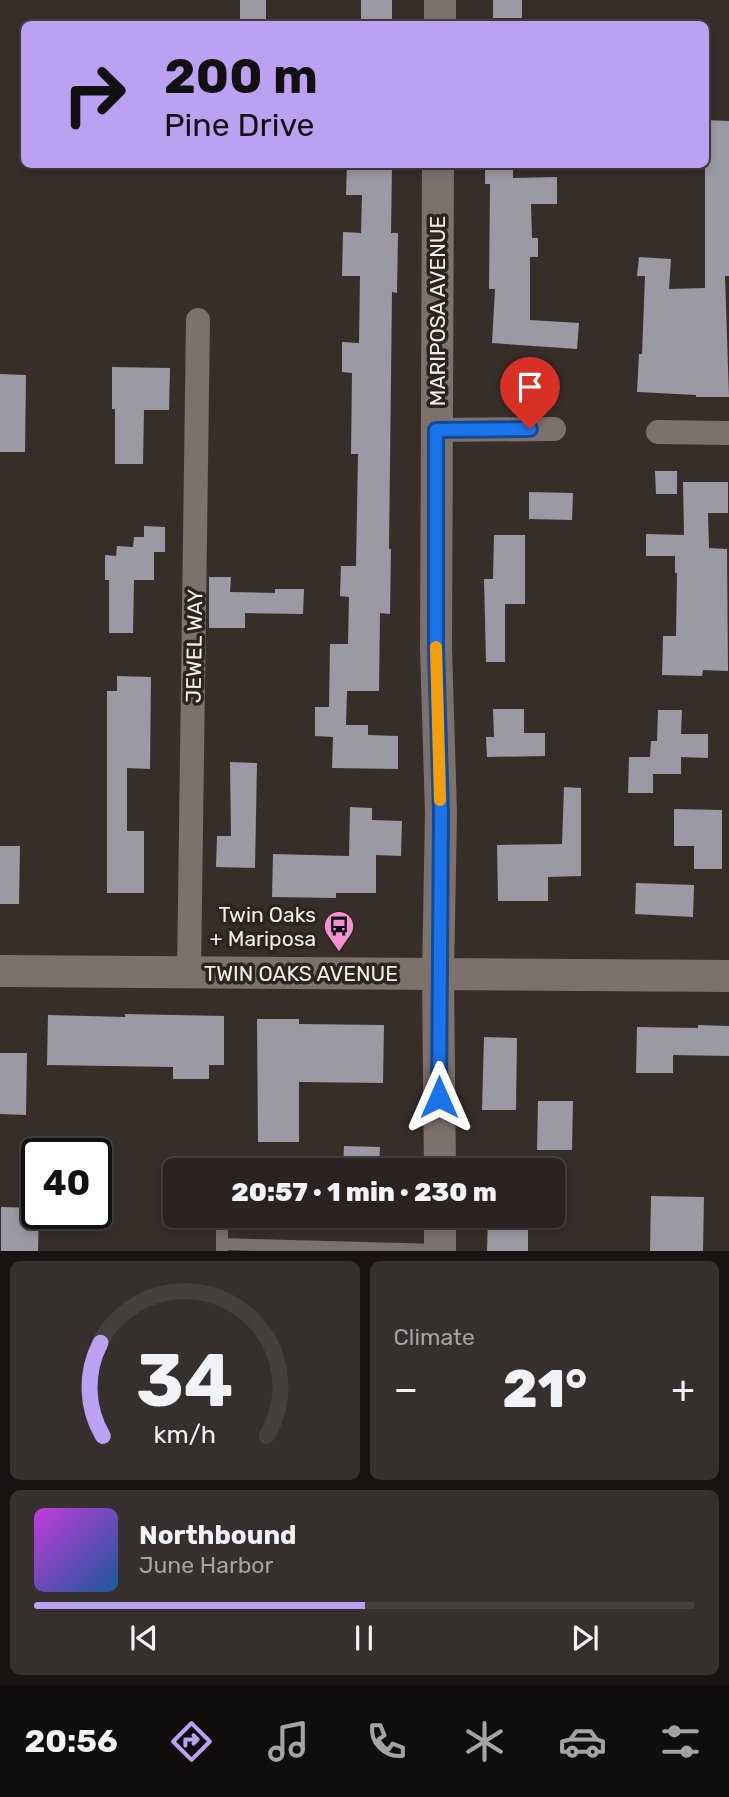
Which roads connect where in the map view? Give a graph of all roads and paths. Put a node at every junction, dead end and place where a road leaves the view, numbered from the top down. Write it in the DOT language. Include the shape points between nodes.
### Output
graph roads {
  1 [pos="440,0"];
  2 [pos="440,21"];
  3 [pos="438,168"];
  4 [pos="198,320"];
  5 [pos="554,429"];
  6 [pos="436,430"];
  7 [pos="658,432"];
  8 [pos="729,433"];
  9 [pos="0,971"];
  10 [pos="189,973"];
  11 [pos="438,974"];
  12 [pos="729,976"];
  13 [pos="440,1158"];
  14 [pos="222,1228"];
  15 [pos="440,1228"];
  16 [pos="222,1247"];
  17 [pos="440,1251"];
  1 -- 2 [label="street"];
  3 -- 6 [label="street, MARIPOSA AVENUE"];
  4 -- 10 [label="street, JEWEL WAY"];
  5 -- 6 [label="street"];
  6 -- 11 [label="street, MARIPOSA AVENUE" via="441,813"];
  7 -- 8 [label="street"];
  9 -- 10 [label="street, TWIN OAKS AVENUE"];
  10 -- 11 [label="street, TWIN OAKS AVENUE"];
  11 -- 12 [label="street, TWIN OAKS AVENUE"];
  11 -- 13 [label="street, MARIPOSA AVENUE"];
  14 -- 16 [label="lane"];
  15 -- 17 [label="street"];
  16 -- 17 [label="lane"];
}
